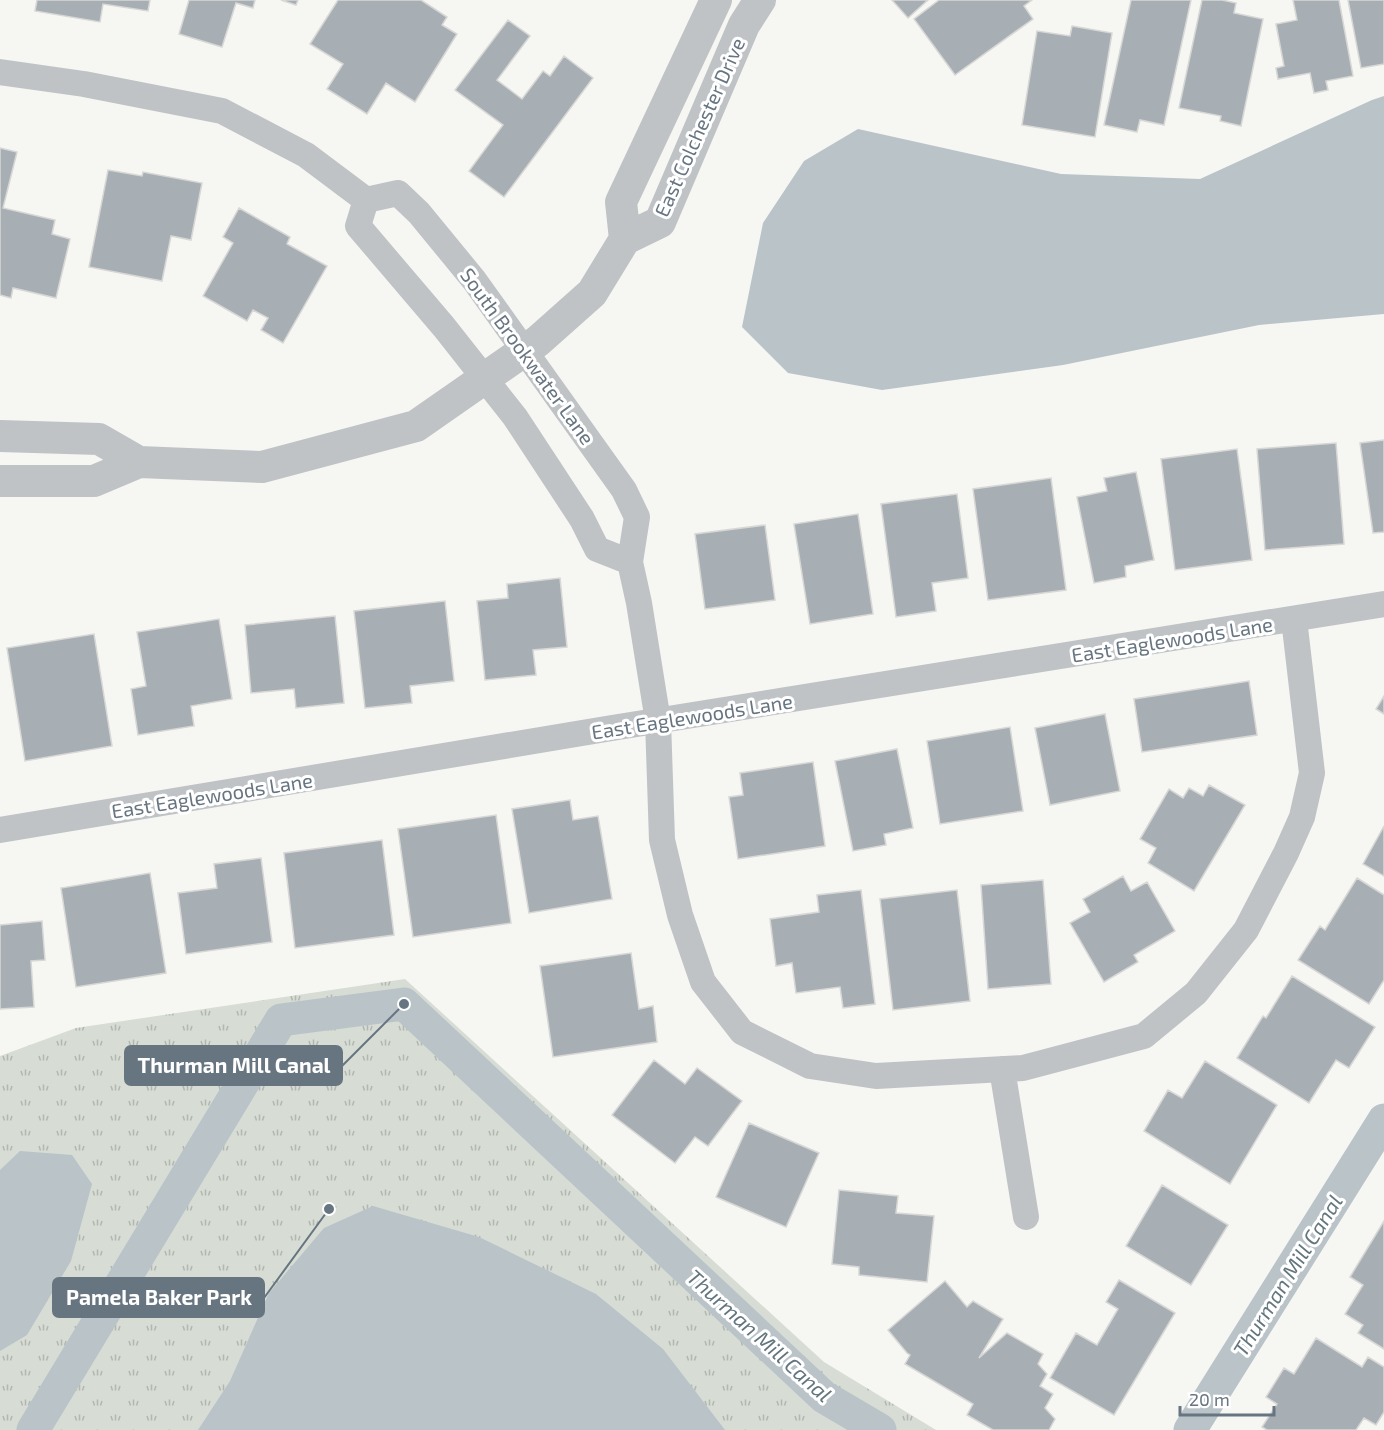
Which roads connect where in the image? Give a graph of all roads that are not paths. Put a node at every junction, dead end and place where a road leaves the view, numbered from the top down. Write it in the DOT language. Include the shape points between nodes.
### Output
graph roads {
  1 [pos="716,0"];
  2 [pos="760,0"];
  3 [pos="0,72"];
  4 [pos="366,200"];
  5 [pos="625,239"];
  6 [pos="525,350"];
  7 [pos="484,378"];
  8 [pos="0,435"];
  9 [pos="139,462"];
  10 [pos="0,481"];
  11 [pos="630,562"];
  12 [pos="1384,604"];
  13 [pos="1294,619"];
  14 [pos="658,721"];
  15 [pos="0,830"];
  16 [pos="1002,1069"];
  17 [pos="1026,1217"];
  1 -- 5 [label="street, East Colchester Drive" via="621,202"];
  2 -- 5 [label="street, East Colchester Drive" via="744,25 660,222"];
  3 -- 4 [label="street" via="222,111 306,155"];
  4 -- 6 [label="street, South Brookwater Lane" via="398,193 474,280"];
  4 -- 7 [label="street" via="358,226"];
  5 -- 6 [label="street" via="592,293"];
  6 -- 7 [label="street"];
  6 -- 11 [label="street, South Brookwater Lane" via="624,490 637,517"];
  7 -- 9 [label="street" via="416,426 262,467"];
  7 -- 11 [label="street" via="582,519 597,549"];
  8 -- 9 [label="street" via="99,439"];
  9 -- 10 [label="street" via="94,482"];
  11 -- 14 [label="street, South Brookwater Lane"];
  12 -- 13 [label="street, East Eaglewoods Lane"];
  13 -- 14 [label="street, East Eaglewoods Lane"];
  13 -- 16 [label="street, South Brookwater Lane" via="1312,773 1302,816 1246,930 1196,993 1144,1036 1023,1068"];
  14 -- 15 [label="street, East Eaglewoods Lane"];
  14 -- 16 [label="street, South Brookwater Lane" via="662,840 680,915 703,982 742,1032 810,1066 876,1076"];
  16 -- 17 [label="street"];
}
